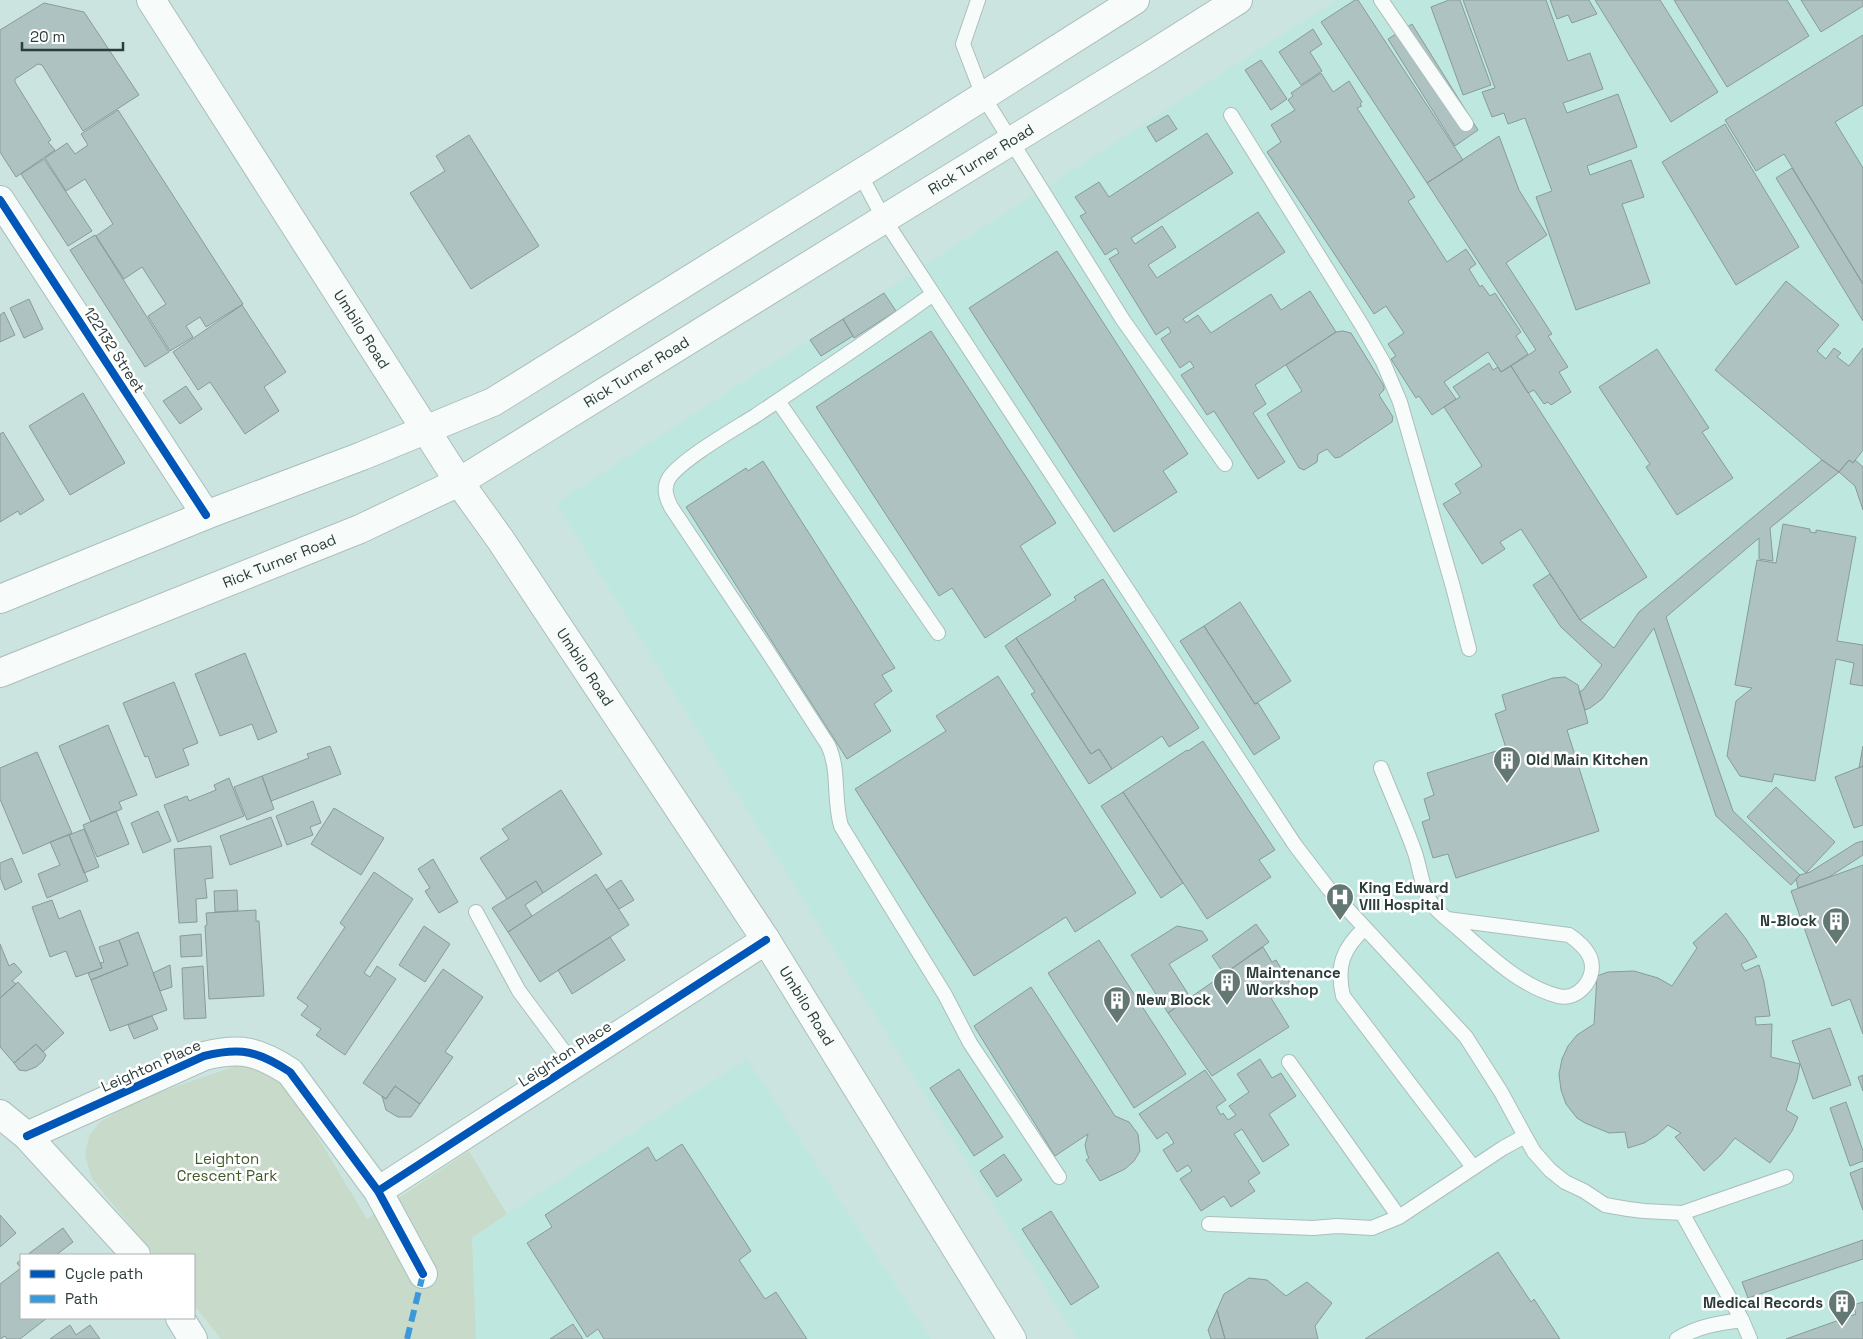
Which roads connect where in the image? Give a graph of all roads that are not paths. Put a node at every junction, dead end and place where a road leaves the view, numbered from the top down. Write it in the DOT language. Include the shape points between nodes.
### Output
graph roads {
  1 [pos="151,0"];
  2 [pos="978,0"];
  3 [pos="1135,0"];
  4 [pos="1238,0"];
  5 [pos="1381,0"];
  6 [pos="983,96"];
  7 [pos="1231,115"];
  8 [pos="1466,124"];
  9 [pos="1011,141"];
  10 [pos="860,174"];
  11 [pos="0,200"];
  12 [pos="884,219"];
  13 [pos="932,294"];
  14 [pos="778,401"];
  15 [pos="426,429"];
  16 [pos="1225,464"];
  17 [pos="459,482"];
  18 [pos="206,514"];
  19 [pos="0,599"];
  20 [pos="938,634"];
  21 [pos="1470,649"];
  22 [pos="0,673"];
  23 [pos="1381,768"];
  24 [pos="476,912"];
  25 [pos="1447,918"];
  26 [pos="1365,928"];
  27 [pos="766,940"];
  28 [pos="1289,1062"];
  29 [pos="574,1064"];
  30 [pos="0,1114"];
  31 [pos="27,1136"];
  32 [pos="1525,1136"];
  33 [pos="1473,1167"];
  34 [pos="1059,1177"];
  35 [pos="1786,1177"];
  36 [pos="378,1191"];
  37 [pos="1682,1212"];
  38 [pos="1399,1217"];
  39 [pos="1209,1224"];
  40 [pos="135,1254"];
  41 [pos="423,1274"];
  42 [pos="181,1319"];
  43 [pos="1742,1320"];
  44 [pos="192,1339"];
  45 [pos="1012,1339"];
  46 [pos="1677,1339"];
  47 [pos="1750,1339"];
  1 -- 15 [label="main road, Umbilo Road"];
  2 -- 6 [label="lane" via="963,44"];
  3 -- 6 [label="main road"];
  4 -- 9 [label="main road, Rick Turner Road"];
  5 -- 8 [label="lane"];
  6 -- 9 [label="lane"];
  6 -- 10 [label="main road"];
  7 -- 21 [label="lane" via="1383,362 1400,402"];
  9 -- 12 [label="main road, Rick Turner Road"];
  9 -- 16 [label="lane" via="1123,320"];
  10 -- 12 [label="lane"];
  10 -- 15 [label="main road" via="501,397"];
  11 -- 18 [label="main road, 122132 Street"];
  12 -- 13 [label="lane"];
  12 -- 17 [label="main road, Rick Turner Road"];
  13 -- 14 [label="lane" via="866,343"];
  13 -- 26 [label="lane" via="1295,846"];
  14 -- 20 [label="lane"];
  14 -- 34 [label="lane" via="675,471 668,480 666,495 828,745 834,765 837,814 841,826 945,995 970,1043"];
  15 -- 17 [label="main road, Umbilo Road"];
  15 -- 18 [label="main road"];
  17 -- 22 [label="main road, Rick Turner Road" via="360,529"];
  17 -- 27 [label="main road, Umbilo Road"];
  18 -- 19 [label="main road"];
  23 -- 25 [label="lane" via="1430,901"];
  24 -- 29 [label="lane" via="519,991"];
  25 -- 25 [label="lane" via="1569,935 1577,940 1591,959 1591,976 1580,992 1572,996 1560,996 1541,989 1518,977"];
  26 -- 32 [label="lane" via="1466,1037"];
  26 -- 33 [label="lane" via="1346,950 1340,981 1343,996"];
  27 -- 29 [label="main road, Leighton Place"];
  27 -- 45 [label="main road, Umbilo Road"];
  28 -- 38 [label="lane"];
  29 -- 36 [label="main road, Leighton Place"];
  30 -- 31 [label="main road"];
  31 -- 36 [label="main road, Leighton Place" via="204,1056 242,1051 273,1061 290,1072"];
  31 -- 40 [label="main road"];
  32 -- 33 [label="lane"];
  32 -- 37 [label="lane" via="1550,1170 1605,1204 1644,1211"];
  33 -- 38 [label="lane"];
  35 -- 37 [label="lane"];
  36 -- 41 [label="main road, Leighton Place"];
  37 -- 43 [label="lane"];
  38 -- 39 [label="lane" via="1372,1228"];
  42 -- 44 [label="main road"];
  43 -- 46 [label="lane" via="1704,1326"];
  43 -- 47 [label="lane"];
}
